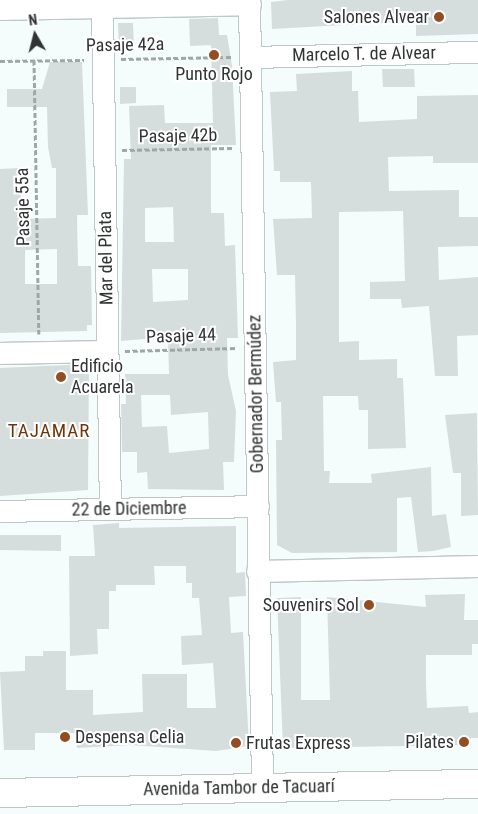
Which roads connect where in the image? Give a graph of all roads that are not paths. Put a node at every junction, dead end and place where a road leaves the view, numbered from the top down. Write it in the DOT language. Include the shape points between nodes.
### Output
graph roads {
  1 [pos="249,2"];
  2 [pos="102,7"];
  3 [pos="0,9"];
  4 [pos="478,52"];
  5 [pos="250,57"];
  6 [pos="107,351"];
  7 [pos="0,353"];
  8 [pos="258,506"];
  9 [pos="110,509"];
  10 [pos="0,511"];
  11 [pos="478,566"];
  12 [pos="257,571"];
  13 [pos="478,784"];
  14 [pos="262,788"];
  15 [pos="0,793"];
  1 -- 2 [label="street"];
  1 -- 5 [label="street, Gobernador Bermúdez"];
  2 -- 3 [label="street"];
  2 -- 6 [label="street, Mar del Plata"];
  4 -- 5 [label="street, Marcelo T. de Alvear"];
  5 -- 8 [label="street, Gobernador Bermúdez"];
  6 -- 7 [label="street"];
  6 -- 9 [label="street, Mar del Plata"];
  8 -- 9 [label="street, 22 de Diciembre"];
  8 -- 12 [label="street, Gobernador Bermúdez"];
  9 -- 10 [label="street, 22 de Diciembre"];
  11 -- 12 [label="street"];
  12 -- 14 [label="street, Gobernador Bermúdez"];
  13 -- 14 [label="main road, Avenida Tambor de Tacuarí"];
  14 -- 15 [label="main road, Avenida Tambor de Tacuarí"];
}
